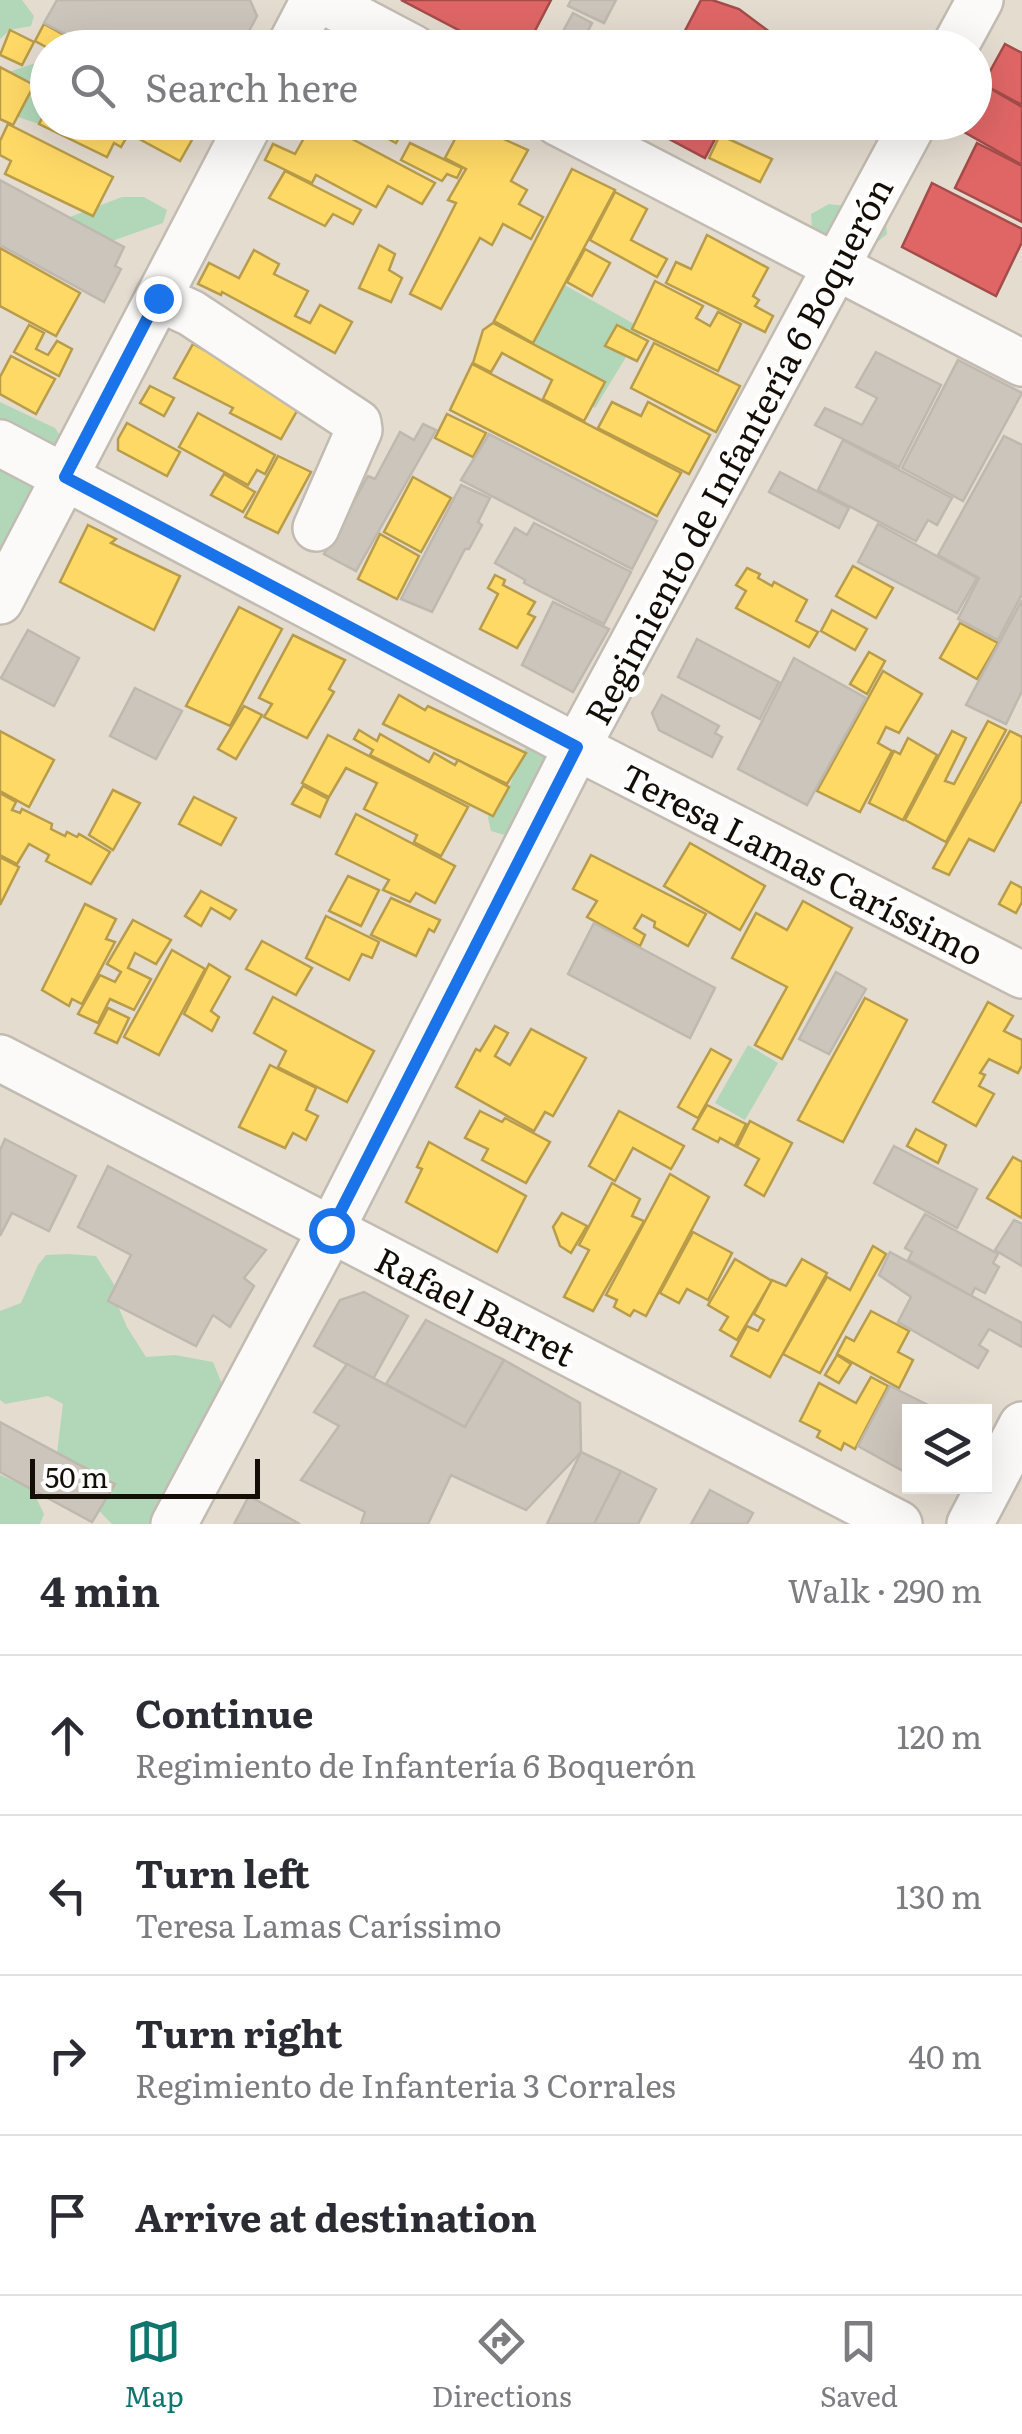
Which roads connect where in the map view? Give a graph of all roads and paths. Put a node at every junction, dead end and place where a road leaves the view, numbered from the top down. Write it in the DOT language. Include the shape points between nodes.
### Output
graph roads {
  1 [pos="314,0"];
  2 [pos="322,0"];
  3 [pos="980,0"];
  4 [pos="298,30"];
  5 [pos="379,30"];
  6 [pos="964,30"];
  7 [pos="241,140"];
  8 [pos="592,140"];
  9 [pos="904,140"];
  10 [pos="836,267"];
  11 [pos="158,298"];
  12 [pos="1022,363"];
  13 [pos="0,443"];
  14 [pos="65,477"];
  15 [pos="316,528"];
  16 [pos="0,601"];
  17 [pos="577,747"];
  18 [pos="1022,975"];
  19 [pos="0,1058"];
  20 [pos="331,1230"];
  21 [pos="1022,1425"];
  22 [pos="174,1524"];
  23 [pos="899,1524"];
  24 [pos="970,1524"];
  1 -- 4 [label="street"];
  2 -- 5 [label="street"];
  3 -- 6 [label="street"];
  7 -- 11 [label="street"];
  8 -- 10 [label="street"];
  9 -- 10 [label="street, Regimiento de Infantería 6 Boquerón"];
  10 -- 12 [label="street"];
  10 -- 17 [label="street, Regimiento de Infantería 6 Boquerón"];
  11 -- 14 [label="street"];
  11 -- 15 [label="street" via="358,424"];
  13 -- 14 [label="street, Teresa Lamas Caríssimo"];
  14 -- 16 [label="street"];
  14 -- 17 [label="street, Teresa Lamas Caríssimo"];
  17 -- 18 [label="street, Teresa Lamas Caríssimo"];
  17 -- 20 [label="street, Regimiento de Infantería 6 Boquerón"];
  19 -- 20 [label="street, Rafael Barret"];
  20 -- 22 [label="street, Regimiento de Infantería 6 Boquerón"];
  20 -- 23 [label="street, Rafael Barret"];
  21 -- 24 [label="street"];
}
